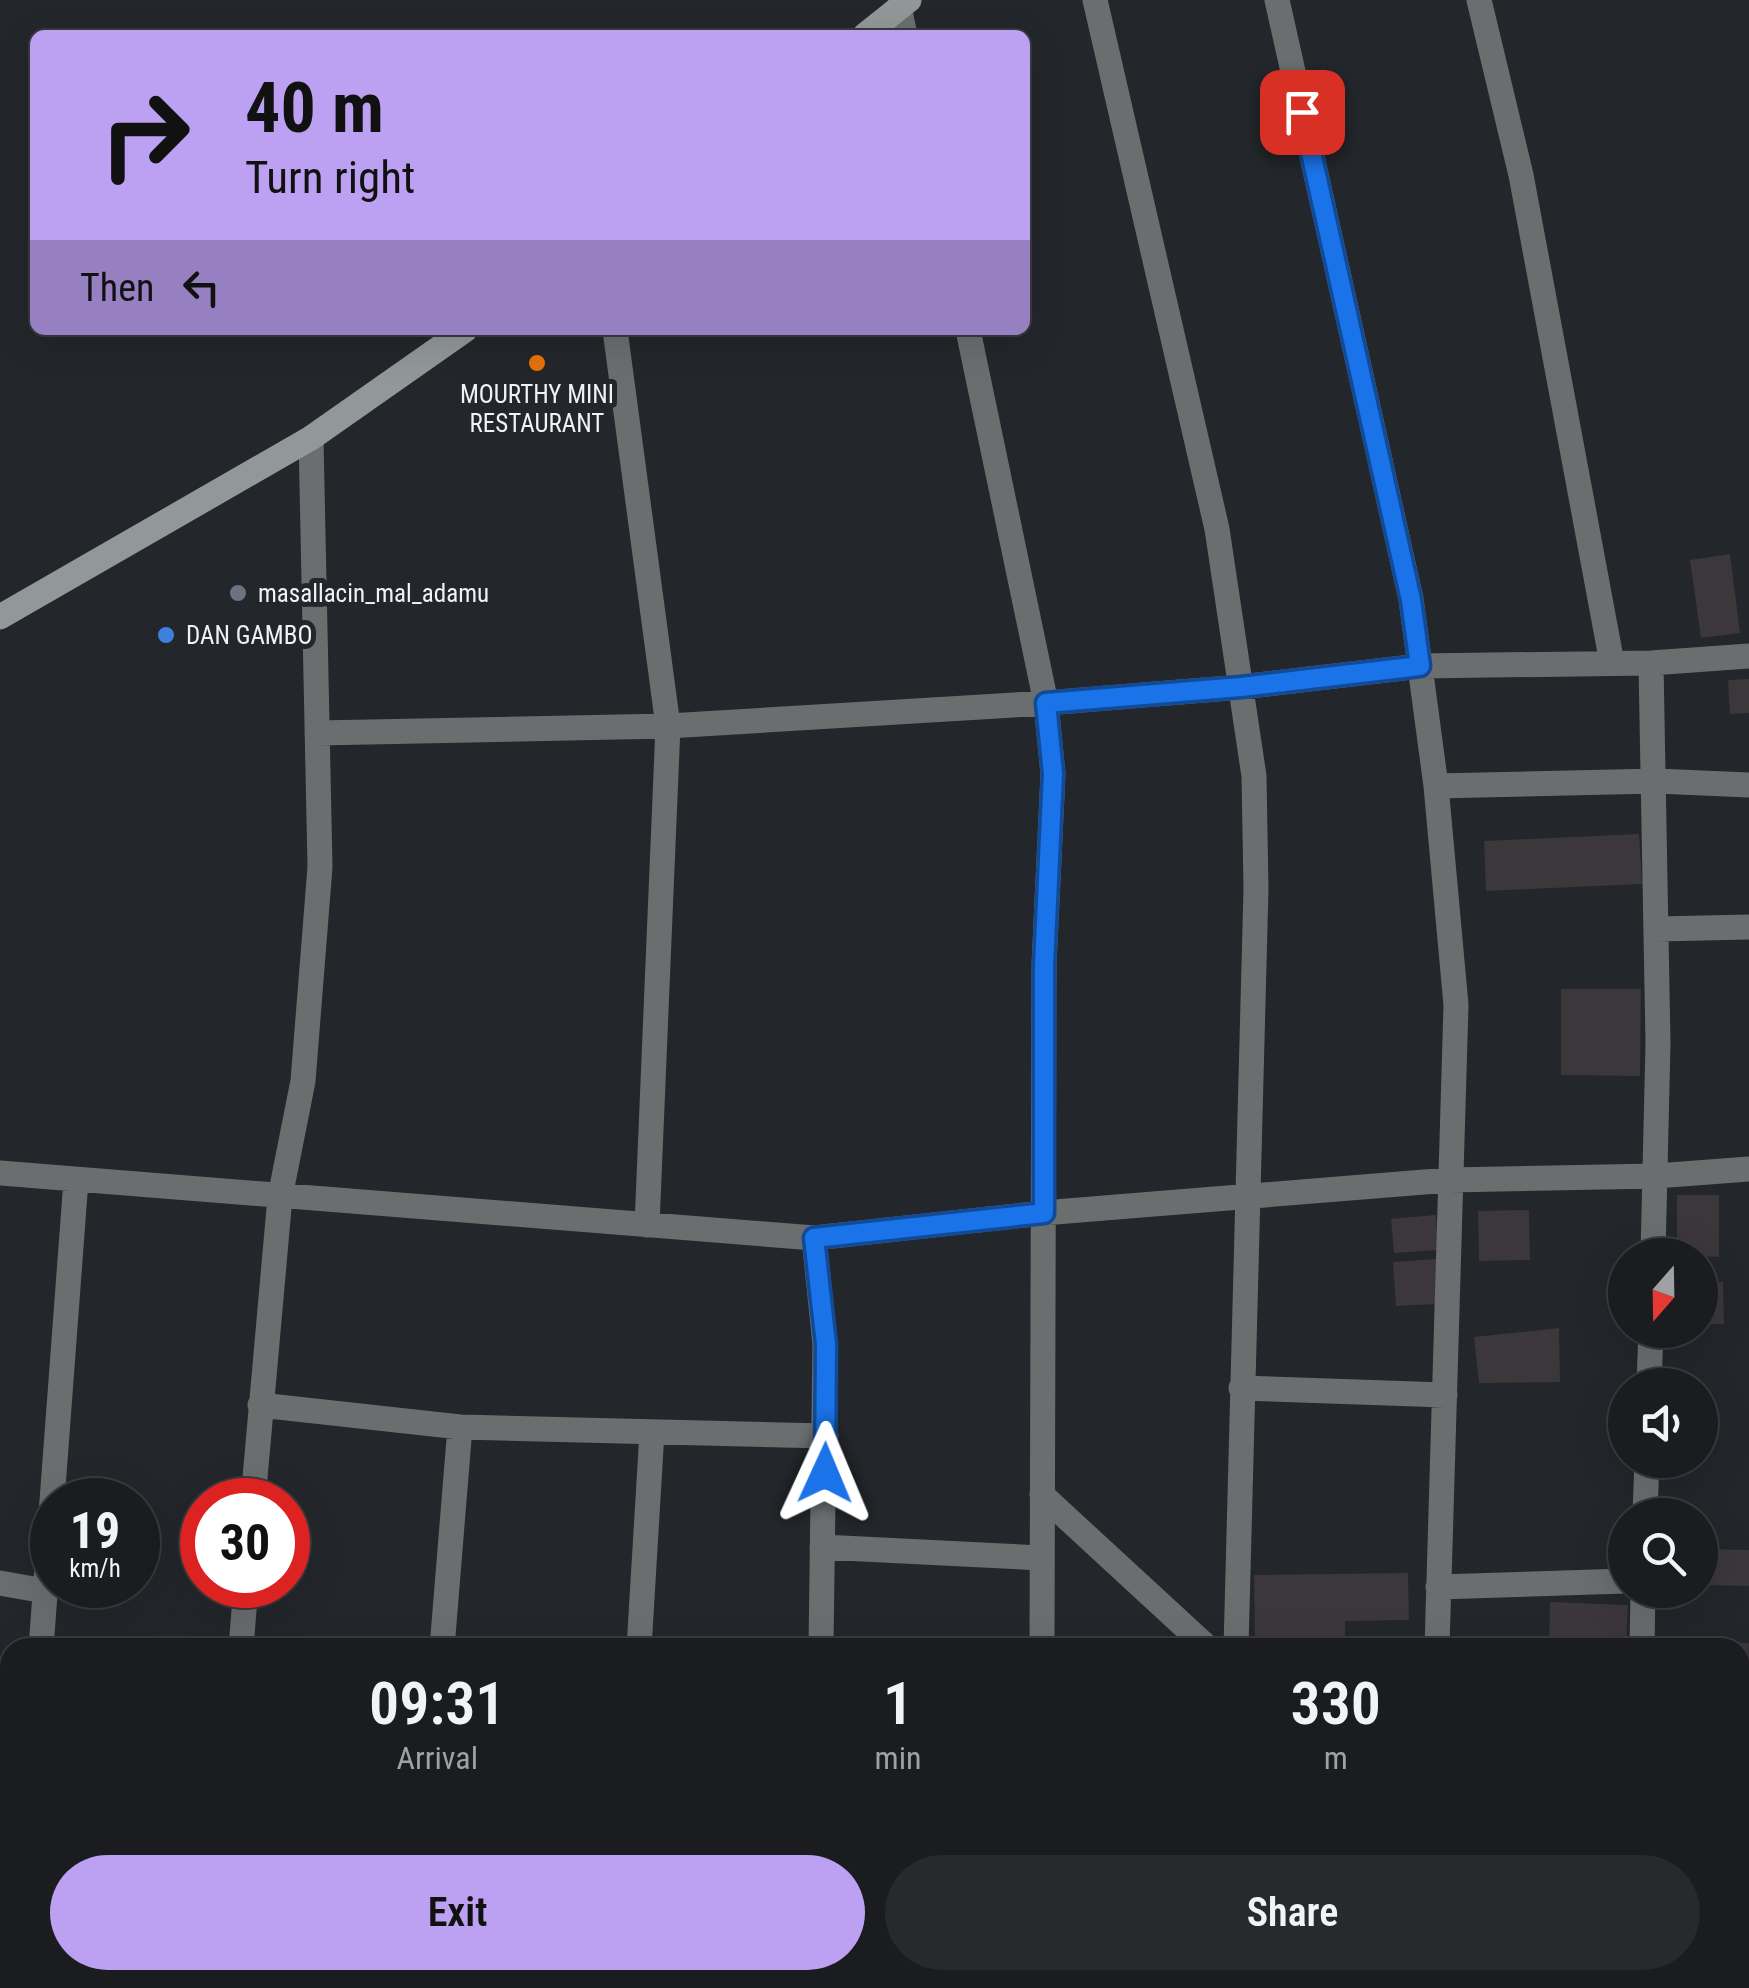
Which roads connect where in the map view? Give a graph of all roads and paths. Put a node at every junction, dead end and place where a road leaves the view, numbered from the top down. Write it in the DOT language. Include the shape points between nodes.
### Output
graph roads {
  1 [pos="1094,0"];
  2 [pos="1277,0"];
  3 [pos="1479,0"];
  4 [pos="904,4"];
  5 [pos="870,30"];
  6 [pos="905,30"];
  7 [pos="458,335"];
  8 [pos="615,335"];
  9 [pos="969,335"];
  10 [pos="311,438"];
  11 [pos="0,617"];
  12 [pos="1749,656"];
  13 [pos="1612,663"];
  14 [pos="1651,664"];
  15 [pos="1420,666"];
  16 [pos="1241,687"];
  17 [pos="1046,703"];
  18 [pos="668,726"];
  19 [pos="317,733"];
  20 [pos="1656,781"];
  21 [pos="1749,785"];
  22 [pos="1436,786"];
  23 [pos="1749,927"];
  24 [pos="1657,930"];
  25 [pos="1749,1169"];
  26 [pos="0,1173"];
  27 [pos="1656,1176"];
  28 [pos="76,1180"];
  29 [pos="1449,1180"];
  30 [pos="1246,1196"];
  31 [pos="280,1197"];
  32 [pos="1044,1213"];
  33 [pos="647,1225"];
  34 [pos="814,1238"];
  35 [pos="1654,1238"];
  36 [pos="1241,1388"];
  37 [pos="1445,1395"];
  38 [pos="260,1405"];
  39 [pos="460,1427"];
  40 [pos="652,1432"];
  41 [pos="826,1436"];
  42 [pos="54,1478"];
  43 [pos="254,1478"];
  44 [pos="1042,1495"];
  45 [pos="822,1547"];
  46 [pos="1042,1558"];
  47 [pos="1608,1581"];
  48 [pos="0,1583"];
  49 [pos="30,1588"];
  50 [pos="1438,1588"];
  51 [pos="44,1608"];
  52 [pos="244,1608"];
  53 [pos="1643,1608"];
  54 [pos="42,1638"];
  55 [pos="242,1638"];
  56 [pos="443,1638"];
  57 [pos="639,1638"];
  58 [pos="821,1638"];
  59 [pos="1042,1638"];
  60 [pos="1197,1638"];
  61 [pos="1236,1638"];
  62 [pos="1437,1638"];
  63 [pos="1642,1638"];
  1 -- 16 [label="street" via="1217,529"];
  2 -- 15 [label="street" via="1411,600"];
  3 -- 13 [label="street" via="1521,175"];
  4 -- 5 [label="street"];
  4 -- 6 [label="street"];
  7 -- 10 [label="street"];
  8 -- 18 [label="street"];
  9 -- 17 [label="street"];
  10 -- 11 [label="street"];
  10 -- 19 [label="street"];
  12 -- 14 [label="street"];
  13 -- 14 [label="street"];
  13 -- 15 [label="street"];
  14 -- 20 [label="street"];
  15 -- 16 [label="street"];
  15 -- 22 [label="street"];
  16 -- 17 [label="street"];
  16 -- 30 [label="street" via="1254,776 1256,889"];
  17 -- 18 [label="street"];
  17 -- 32 [label="street" via="1053,774 1044,965"];
  18 -- 19 [label="street"];
  18 -- 33 [label="street"];
  19 -- 31 [label="street" via="320,867 303,1081"];
  20 -- 21 [label="street"];
  20 -- 22 [label="street"];
  20 -- 24 [label="street"];
  22 -- 29 [label="street" via="1456,1004"];
  23 -- 24 [label="street"];
  24 -- 27 [label="street"];
  25 -- 27 [label="street"];
  26 -- 28 [label="street"];
  27 -- 29 [label="street"];
  27 -- 35 [label="street"];
  28 -- 31 [label="street"];
  28 -- 42 [label="street"];
  29 -- 30 [label="street"];
  29 -- 37 [label="street"];
  30 -- 32 [label="street"];
  30 -- 36 [label="street"];
  31 -- 33 [label="street"];
  31 -- 38 [label="street"];
  32 -- 34 [label="street"];
  32 -- 44 [label="street"];
  33 -- 34 [label="street"];
  34 -- 41 [label="street" via="826,1344"];
  36 -- 37 [label="street"];
  36 -- 61 [label="street"];
  37 -- 50 [label="street"];
  38 -- 39 [label="street"];
  38 -- 43 [label="street"];
  39 -- 40 [label="street"];
  39 -- 56 [label="street"];
  40 -- 41 [label="street"];
  40 -- 57 [label="street"];
  41 -- 45 [label="street"];
  44 -- 46 [label="street"];
  44 -- 60 [label="street"];
  45 -- 46 [label="street"];
  45 -- 58 [label="street"];
  46 -- 59 [label="street"];
  47 -- 50 [label="street"];
  48 -- 49 [label="street"];
  50 -- 62 [label="street"];
  51 -- 54 [label="street"];
  52 -- 55 [label="street"];
  53 -- 63 [label="street"];
}
